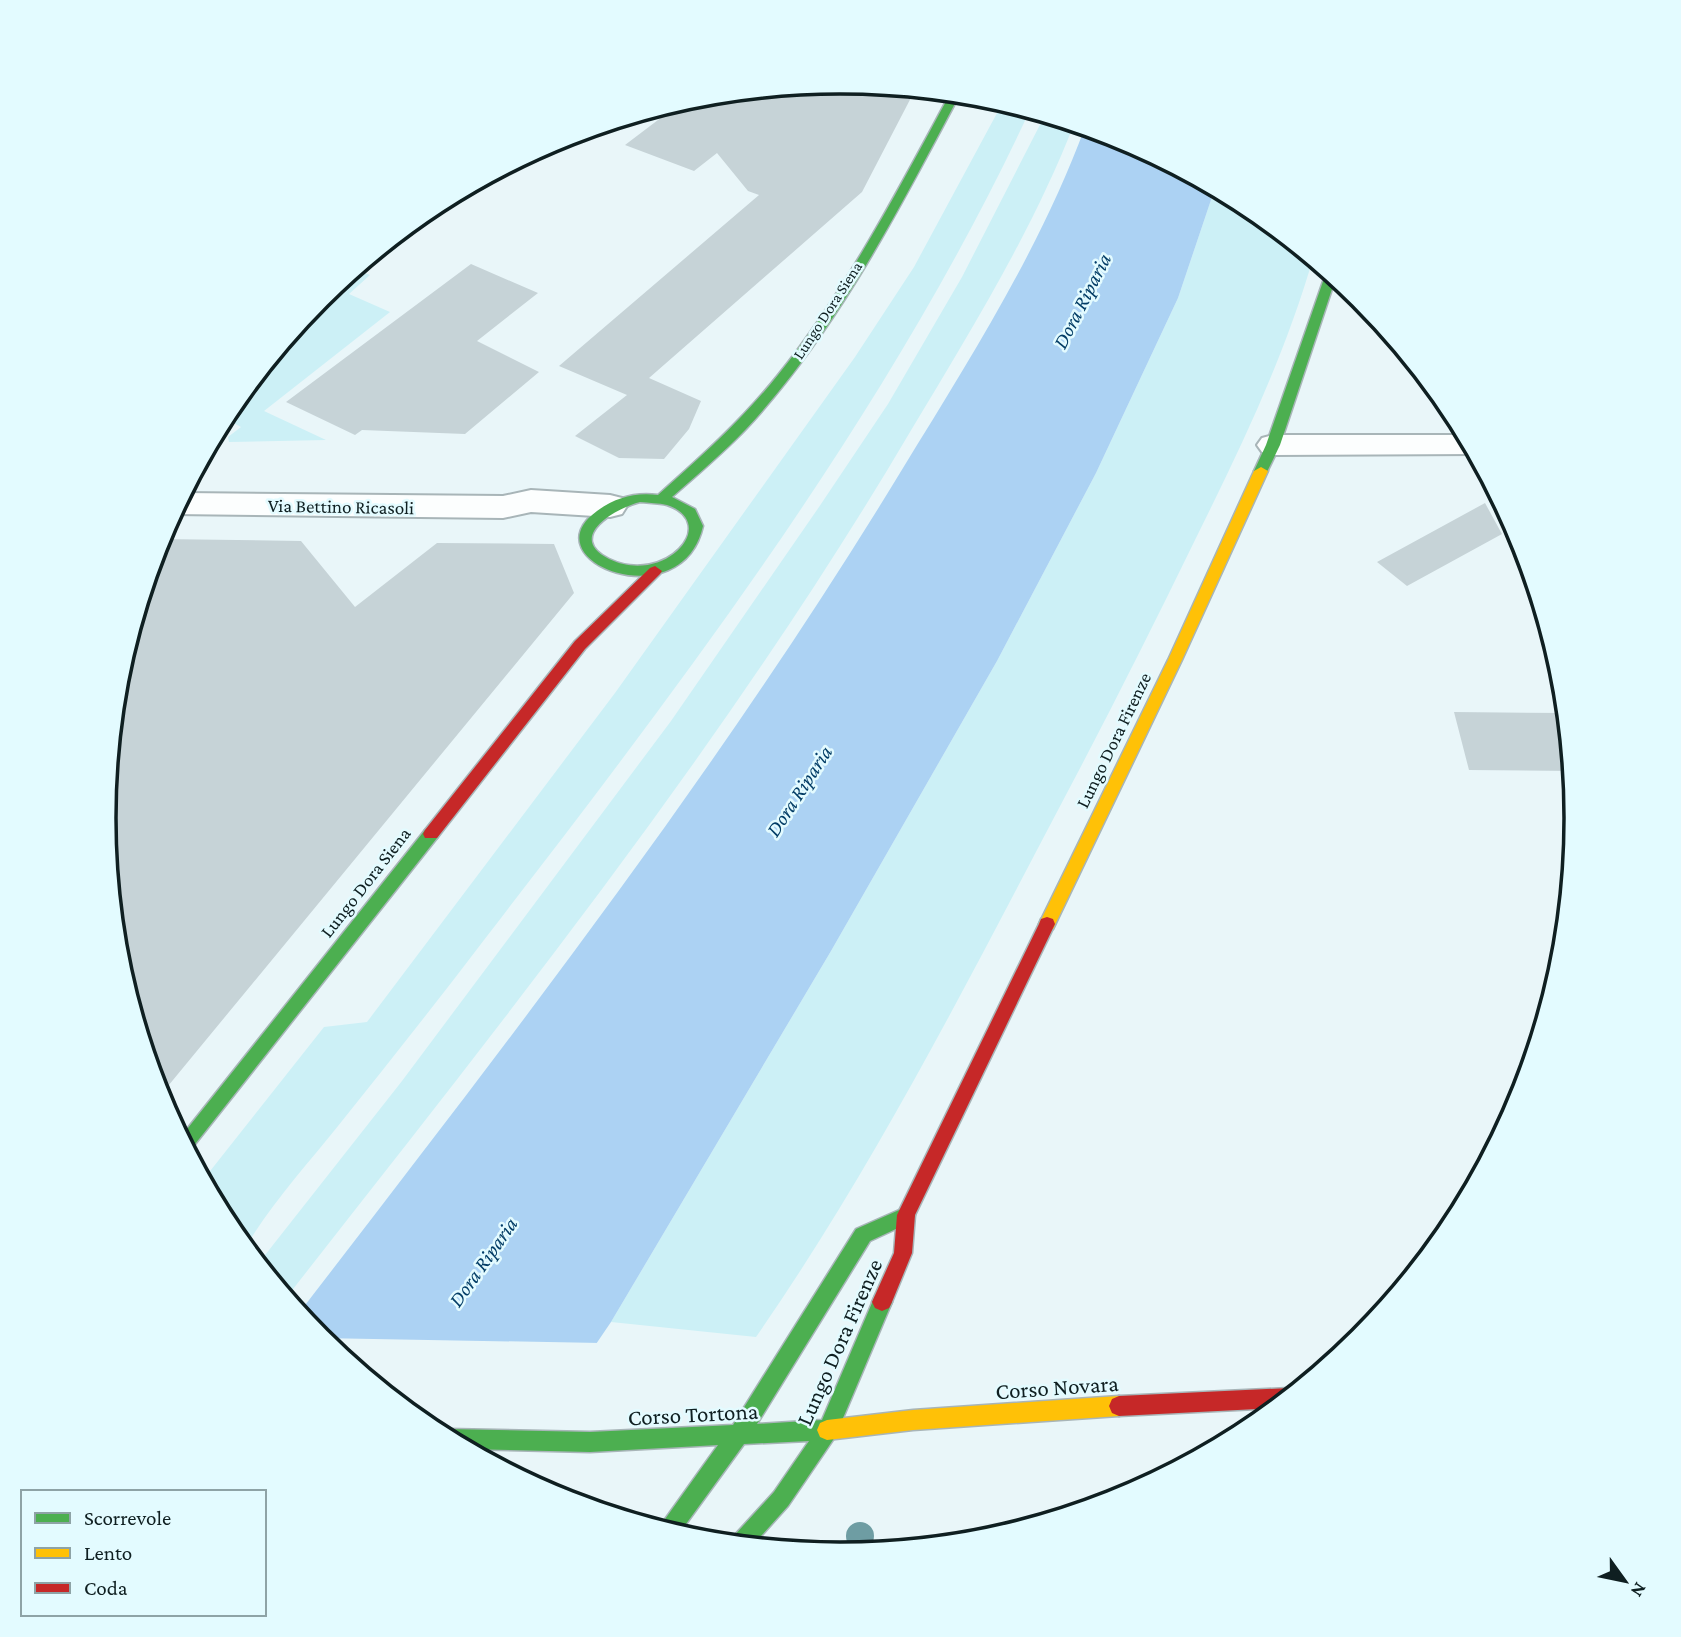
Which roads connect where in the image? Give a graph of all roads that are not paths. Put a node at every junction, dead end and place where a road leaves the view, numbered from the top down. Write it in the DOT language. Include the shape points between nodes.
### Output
graph roads {
  1 [pos="951,103"];
  2 [pos="1328,283"];
  3 [pos="1460,444"];
  4 [pos="1273,445"];
  5 [pos="663,499"];
  6 [pos="188,504"];
  7 [pos="610,506"];
  8 [pos="503,507"];
  9 [pos="593,546"];
  10 [pos="655,571"];
  11 [pos="596,583"];
  12 [pos="594,603"];
  13 [pos="580,645"];
  14 [pos="191,1139"];
  15 [pos="906,1215"];
  16 [pos="1273,1399"];
  17 [pos="828,1430"];
  18 [pos="739,1434"];
  19 [pos="469,1440"];
  20 [pos="674,1523"];
  21 [pos="747,1536"];
  1 -- 5 [label="street, Lungo Dora Siena" via="853,272 766,401"];
  2 -- 4 [label="street, Lungo Dora Firenze"];
  3 -- 4 [label="street"];
  4 -- 15 [label="street, Lungo Dora Firenze" via="1175,660"];
  5 -- 7 [label="street" via="640,497"];
  5 -- 10 [label="street" via="686,509 696,520 699,533 685,558"];
  6 -- 8 [label="street, Via Bettino Ricasoli"];
  7 -- 8 [label="street, Via Bettino Ricasoli" via="531,501"];
  7 -- 9 [label="street" via="598,515"];
  8 -- 9 [label="street, Via Bettino Ricasoli"];
  9 -- 10 [label="street" via="614,569"];
  9 -- 11 [label="street"];
  10 -- 13 [label="street, Lungo Dora Siena"];
  12 -- 13 [label="street, Lungo Dora Siena"];
  13 -- 14 [label="street, Lungo Dora Siena"];
  15 -- 17 [label="street, Lungo Dora Firenze" via="903,1253"];
  15 -- 18 [label="street, Lungo Dora Firenze" via="863,1235"];
  16 -- 17 [label="street, Corso Novara" via="1089,1407"];
  17 -- 18 [label="street, Corso Tortona"];
  17 -- 21 [label="street, Lungo Dora Firenze" via="781,1499"];
  18 -- 19 [label="street, Corso Tortona"];
  18 -- 20 [label="street, Lungo Dora Firenze"];
}
